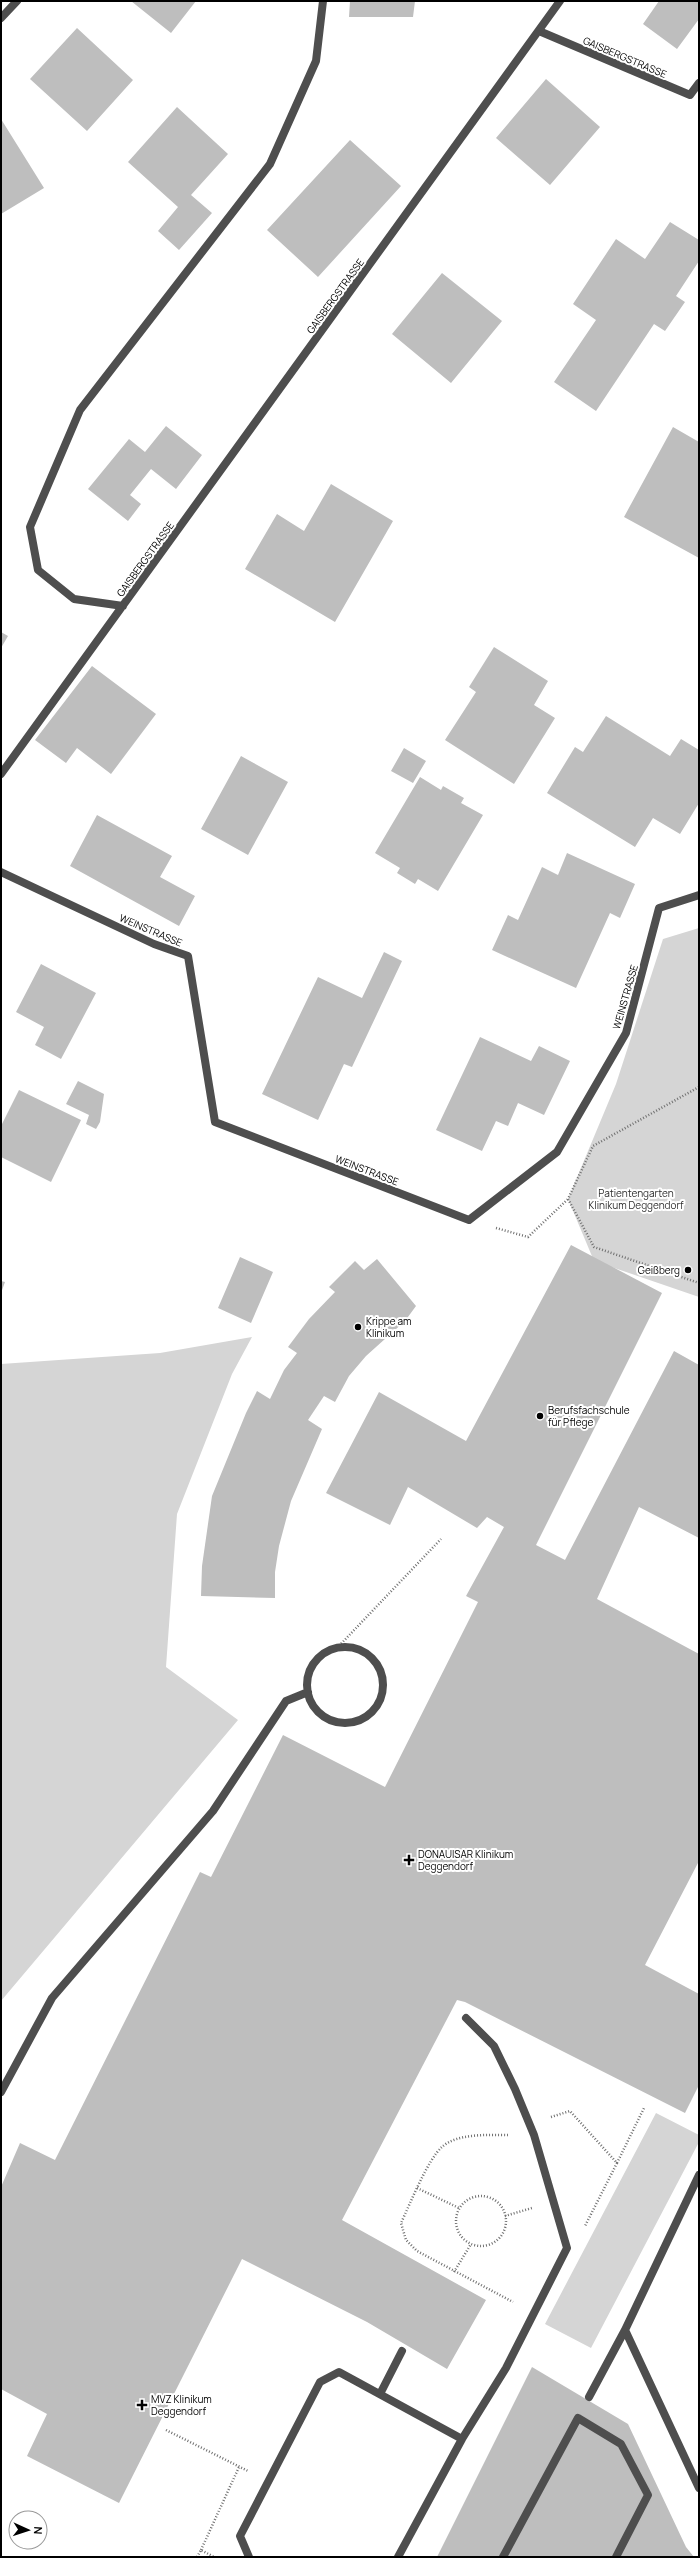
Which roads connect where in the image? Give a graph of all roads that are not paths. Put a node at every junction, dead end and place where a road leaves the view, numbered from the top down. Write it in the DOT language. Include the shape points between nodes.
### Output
graph roads {
  1 [pos="17,1"];
  2 [pos="323,1"];
  3 [pos="560,1"];
  4 [pos="1,18"];
  5 [pos="539,31"];
  6 [pos="699,83"];
  7 [pos="123,606"];
  8 [pos="1,774"];
  9 [pos="1,872"];
  10 [pos="699,895"];
  11 [pos="308,1692"];
  12 [pos="466,2018"];
  13 [pos="1,2092"];
  14 [pos="699,2176"];
  15 [pos="625,2330"];
  16 [pos="402,2351"];
  17 [pos="380,2394"];
  18 [pos="589,2397"];
  19 [pos="462,2439"];
  20 [pos="699,2488"];
  21 [pos="249,2557"];
  22 [pos="398,2557"];
  23 [pos="503,2557"];
  24 [pos="616,2557"];
  1 -- 4 [label="street"];
  2 -- 7 [label="street, GAISBERGSTRASSE" via="316,61 270,164 80,410 30,527 38,570 74,599"];
  3 -- 5 [label="street, GAISBERGSTRASSE"];
  5 -- 6 [label="street, GAISBERGSTRASSE" via="690,95"];
  5 -- 7 [label="street, GAISBERGSTRASSE"];
  7 -- 8 [label="street"];
  9 -- 10 [label="street, WEINSTRASSE" via="154,944 188,956 215,1122 469,1220 558,1152 626,1033 660,908"];
  11 -- 11 [label="street" via="314,1708 324,1717 347,1724 370,1715 378,1706 383,1682 380,1670 362,1651 350,1647 337,1648 325,1653 315,1662 309,1673 306,1686"];
  11 -- 13 [label="street" via="286,1701 212,1811 52,1998"];
  12 -- 19 [label="street" via="494,2046 530,2125 567,2248 506,2368"];
  14 -- 15 [label="street"];
  15 -- 18 [label="street"];
  15 -- 20 [label="street"];
  16 -- 17 [label="street"];
  17 -- 19 [label="street"];
  17 -- 21 [label="street" via="339,2372 320,2382 240,2536"];
  19 -- 22 [label="street"];
  23 -- 24 [label="street" via="578,2418 621,2444 648,2495"];
}
